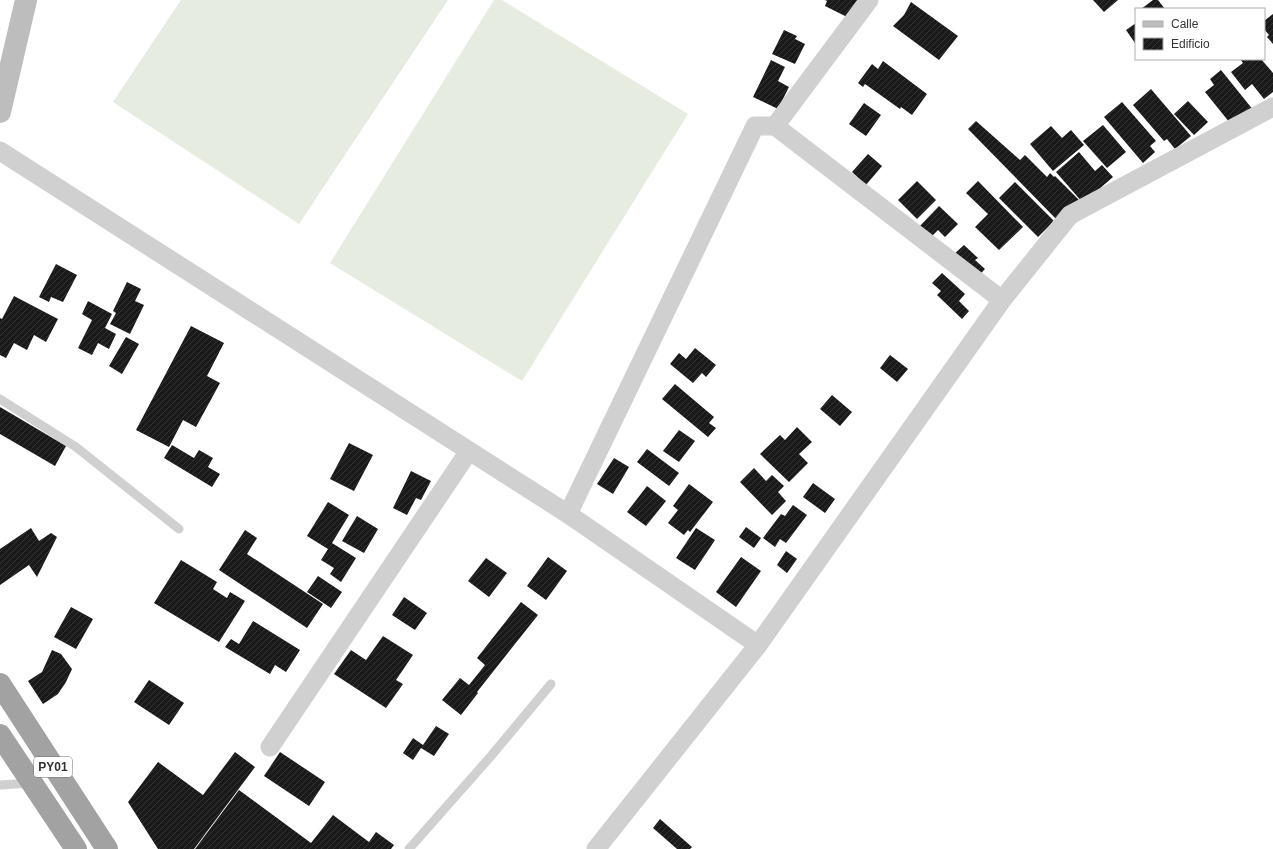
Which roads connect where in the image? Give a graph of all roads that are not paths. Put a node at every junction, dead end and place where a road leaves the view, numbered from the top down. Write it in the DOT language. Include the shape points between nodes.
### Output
graph roads {
  1 [pos="26,0"];
  2 [pos="869,0"];
  3 [pos="1273,108"];
  4 [pos="0,112"];
  5 [pos="775,126"];
  6 [pos="0,151"];
  7 [pos="1002,300"];
  8 [pos="0,398"];
  9 [pos="469,451"];
  10 [pos="568,514"];
  11 [pos="179,529"];
  12 [pos="758,645"];
  13 [pos="0,684"];
  14 [pos="551,684"];
  15 [pos="0,735"];
  16 [pos="270,747"];
  17 [pos="32,783"];
  18 [pos="0,785"];
  19 [pos="76,849"];
  20 [pos="106,849"];
  21 [pos="409,849"];
  22 [pos="596,849"];
  1 -- 4 [label="main road"];
  2 -- 5 [label="street"];
  3 -- 7 [label="street" via="1070,215"];
  5 -- 7 [label="street"];
  5 -- 10 [label="street" via="755,126"];
  6 -- 9 [label="street"];
  7 -- 12 [label="street"];
  8 -- 11 [label="lane" via="76,447"];
  9 -- 10 [label="street"];
  9 -- 16 [label="street"];
  10 -- 12 [label="street"];
  12 -- 22 [label="street"];
  13 -- 20 [label="highway, PY01"];
  14 -- 21 [label="lane"];
  15 -- 17 [label="highway, PY01"];
  17 -- 18 [label="lane"];
  17 -- 19 [label="highway, PY01"];
}
